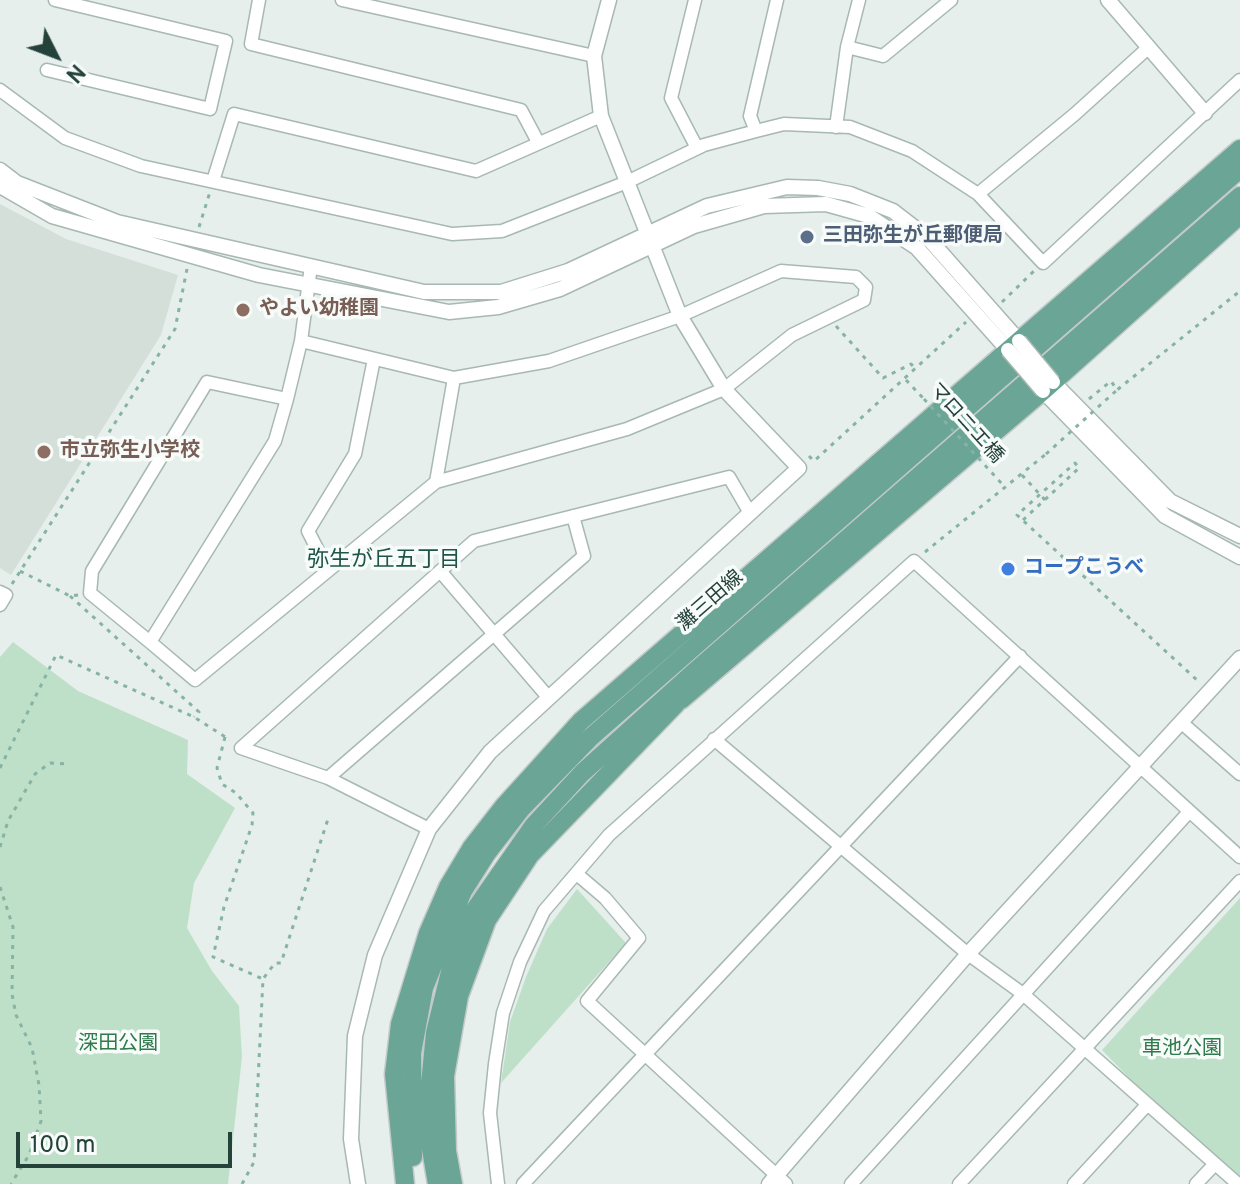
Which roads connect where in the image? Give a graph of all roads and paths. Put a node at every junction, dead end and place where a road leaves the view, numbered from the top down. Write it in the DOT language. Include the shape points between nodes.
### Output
graph roads {
  1 [pos="55,0"];
  2 [pos="259,0"];
  3 [pos="342,0"];
  4 [pos="609,0"];
  5 [pos="695,0"];
  6 [pos="777,0"];
  7 [pos="859,0"];
  8 [pos="951,0"];
  9 [pos="1108,0"];
  10 [pos="847,47"];
  11 [pos="1149,47"];
  12 [pos="594,56"];
  13 [pos="47,70"];
  14 [pos="1240,80"];
  15 [pos="0,90"];
  16 [pos="1205,113"];
  17 [pos="601,116"];
  18 [pos="836,127"];
  19 [pos="756,131"];
  20 [pos="538,142"];
  21 [pos="697,148"];
  22 [pos="1240,149"];
  23 [pos="1240,169"];
  24 [pos="0,170"];
  25 [pos="213,181"];
  26 [pos="627,182"];
  27 [pos="0,186"];
  28 [pos="978,194"];
  29 [pos="1240,196"];
  30 [pos="1240,215"];
  31 [pos="647,232"];
  32 [pos="195,239"];
  33 [pos="653,247"];
  34 [pos="190,255"];
  35 [pos="1043,263"];
  36 [pos="311,266"];
  37 [pos="309,284"];
  38 [pos="1240,291"];
  39 [pos="993,311"];
  40 [pos="974,314"];
  41 [pos="680,316"];
  42 [pos="829,319"];
  43 [pos="301,341"];
  44 [pos="1014,345"];
  45 [pos="374,359"];
  46 [pos="916,369"];
  47 [pos="454,378"];
  48 [pos="906,380"];
  49 [pos="1048,386"];
  50 [pos="724,389"];
  51 [pos="1117,390"];
  52 [pos="287,399"];
  53 [pos="1078,407"];
  54 [pos="803,452"];
  55 [pos="1022,475"];
  56 [pos="436,482"];
  57 [pos="1004,486"];
  58 [pos="1045,500"];
  59 [pos="750,513"];
  60 [pos="573,516"];
  61 [pos="1023,520"];
  62 [pos="1240,536"];
  63 [pos="1240,557"];
  64 [pos="914,561"];
  65 [pos="328,570"];
  66 [pos="20,571"];
  67 [pos="440,571"];
  68 [pos="90,593"];
  69 [pos="70,596"];
  70 [pos="2,598"];
  71 [pos="701,620"];
  72 [pos="494,632"];
  73 [pos="150,642"];
  74 [pos="1020,656"];
  75 [pos="1240,658"];
  76 [pos="1210,692"];
  77 [pos="548,697"];
  78 [pos="676,704"];
  79 [pos="194,717"];
  80 [pos="1182,723"];
  81 [pos="225,737"];
  82 [pos="591,737"];
  83 [pos="714,739"];
  84 [pos="241,748"];
  85 [pos="70,764"];
  86 [pos="1143,766"];
  87 [pos="0,768"];
  88 [pos="1238,768"];
  89 [pos="582,773"];
  90 [pos="328,778"];
  91 [pos="1188,813"];
  92 [pos="328,819"];
  93 [pos="429,829"];
  94 [pos="0,847"];
  95 [pos="839,847"];
  96 [pos="1240,857"];
  97 [pos="578,875"];
  98 [pos="1240,881"];
  99 [pos="0,887"];
  100 [pos="968,954"];
  101 [pos="263,979"];
  102 [pos="1023,994"];
  103 [pos="1084,1050"];
  104 [pos="645,1054"];
  105 [pos="1146,1106"];
  106 [pos="1214,1165"];
  107 [pos="777,1181"];
  108 [pos="11,1184"];
  109 [pos="242,1184"];
  110 [pos="358,1184"];
  111 [pos="405,1184"];
  112 [pos="415,1184"];
  113 [pos="437,1184"];
  114 [pos="453,1184"];
  115 [pos="498,1184"];
  116 [pos="523,1184"];
  117 [pos="851,1184"];
  118 [pos="959,1184"];
  119 [pos="1074,1184"];
  120 [pos="1196,1184"];
  121 [pos="1238,1184"];
  1 -- 13 [label="street" via="226,41 210,109"];
  2 -- 20 [label="street" via="251,44 521,110"];
  3 -- 12 [label="street"];
  4 -- 12 [label="street"];
  5 -- 21 [label="street" via="671,98"];
  6 -- 19 [label="street" via="750,116"];
  7 -- 10 [label="street"];
  8 -- 10 [label="street" via="883,56"];
  9 -- 11 [label="street"];
  10 -- 18 [label="street"];
  11 -- 16 [label="street"];
  11 -- 28 [label="street"];
  12 -- 17 [label="street"];
  14 -- 16 [label="street"];
  15 -- 25 [label="street" via="65,138 141,166"];
  16 -- 35 [label="street"];
  17 -- 20 [label="street"];
  17 -- 26 [label="street"];
  18 -- 19 [label="street" via="784,124"];
  18 -- 28 [label="street" via="850,127 912,151"];
  19 -- 21 [label="street"];
  20 -- 25 [label="street" via="476,171 234,114"];
  21 -- 26 [label="street"];
  22 -- 44 [label="main road"];
  23 -- 82 [label="main road, 灘三田線"];
  24 -- 32 [label="street" via="17,183 117,222"];
  25 -- 26 [label="street" via="452,234 502,231"];
  25 -- 32 [label="path"];
  26 -- 31 [label="street"];
  27 -- 34 [label="street" via="52,216"];
  28 -- 35 [label="street"];
  29 -- 89 [label="main road, 灘三田線"];
  30 -- 49 [label="main road"];
  31 -- 33 [label="street"];
  31 -- 36 [label="street" via="568,271 501,292 424,292"];
  31 -- 39 [label="street" via="747,194 787,187 850,194 893,211 928,238"];
  32 -- 36 [label="street"];
  33 -- 37 [label="street" via="560,289 498,307 449,312"];
  33 -- 40 [label="street" via="694,226 764,206 826,204 869,216 917,248"];
  33 -- 41 [label="street"];
  34 -- 37 [label="street"];
  34 -- 66 [label="path" via="175,329"];
  35 -- 39 [label="path"];
  36 -- 37 [label="street"];
  37 -- 43 [label="street"];
  38 -- 51 [label="path"];
  39 -- 44 [label="street"];
  40 -- 44 [label="street"];
  40 -- 46 [label="path"];
  41 -- 42 [label="street" via="781,271 856,277 866,287 864,300"];
  41 -- 47 [label="street" via="549,361"];
  41 -- 50 [label="street"];
  42 -- 46 [label="path" via="883,378 911,364"];
  42 -- 50 [label="street" via="792,335"];
  43 -- 45 [label="street"];
  43 -- 52 [label="street"];
  44 -- 49 [label="street, bridge"];
  44 -- 71 [label="main road"];
  45 -- 47 [label="street"];
  45 -- 65 [label="street" via="355,454 308,531"];
  46 -- 48 [label="path"];
  47 -- 56 [label="street"];
  48 -- 54 [label="path" via="814,461"];
  48 -- 57 [label="path, マロニエ橋, bridge"];
  49 -- 53 [label="street"];
  49 -- 63 [label="street" via="1165,516"];
  49 -- 78 [label="main road"];
  50 -- 56 [label="street" via="627,429"];
  50 -- 59 [label="street" via="799,468"];
  51 -- 53 [label="path" via="1111,381"];
  51 -- 55 [label="path, bridge"];
  52 -- 68 [label="street" via="207,382 92,571"];
  52 -- 73 [label="street" via="275,441"];
  53 -- 62 [label="street" via="1170,501"];
  55 -- 57 [label="path"];
  55 -- 58 [label="path, bridge"];
  56 -- 65 [label="street"];
  57 -- 64 [label="path"];
  58 -- 61 [label="path"];
  58 -- 61 [label="path" via="1079,468 1075,463 1017,515"];
  59 -- 60 [label="street" via="729,477"];
  59 -- 77 [label="street"];
  60 -- 67 [label="street" via="474,541"];
  60 -- 72 [label="street" via="584,556"];
  61 -- 76 [label="path"];
  64 -- 74 [label="street"];
  64 -- 83 [label="street"];
  65 -- 73 [label="street" via="195,680"];
  66 -- 69 [label="path"];
  66 -- 70 [label="path"];
  67 -- 72 [label="street"];
  67 -- 84 [label="street"];
  68 -- 69 [label="path"];
  68 -- 73 [label="street"];
  69 -- 79 [label="path" via="199,712"];
  71 -- 82 [label="main road"];
  71 -- 111 [label="main road" via="581,721 504,806 448,887 400,1024 394,1074"];
  72 -- 77 [label="street"];
  72 -- 90 [label="street"];
  74 -- 86 [label="street"];
  74 -- 95 [label="street"];
  75 -- 76 [label="street"];
  76 -- 80 [label="street"];
  77 -- 93 [label="street" via="490,752"];
  78 -- 89 [label="main road"];
  78 -- 114 [label="main road" via="530,855 487,920 459,996 445,1076"];
  79 -- 81 [label="path"];
  79 -- 87 [label="path" via="56,655"];
  80 -- 86 [label="street"];
  80 -- 88 [label="street"];
  81 -- 84 [label="path"];
  81 -- 101 [label="path" via="219,776 253,813 213,957"];
  82 -- 112 [label="main road, 灘三田線" via="521,809 487,853 443,932 424,988 412,1053"];
  83 -- 95 [label="street"];
  83 -- 97 [label="street" via="609,835"];
  84 -- 90 [label="street"];
  85 -- 94 [label="path" via="50,763 35,774 8,821"];
  86 -- 91 [label="street"];
  86 -- 100 [label="street"];
  89 -- 113 [label="main road, 灘三田線" via="499,872 474,911 451,968 435,1033 429,1095"];
  90 -- 93 [label="street"];
  91 -- 96 [label="street"];
  91 -- 102 [label="street"];
  92 -- 101 [label="path" via="281,963"];
  93 -- 110 [label="street" via="375,955 355,1036 351,1139"];
  95 -- 100 [label="street"];
  95 -- 104 [label="street"];
  97 -- 104 [label="street" via="639,938 587,1001"];
  97 -- 115 [label="street" via="544,911 503,1013 490,1113"];
  98 -- 103 [label="street"];
  99 -- 108 [label="path" via="13,927 12,994 37,1065 41,1121"];
  100 -- 102 [label="street"];
  100 -- 107 [label="street"];
  101 -- 109 [label="path" via="254,1162"];
  102 -- 103 [label="street"];
  102 -- 117 [label="street"];
  103 -- 105 [label="street"];
  103 -- 118 [label="street"];
  104 -- 107 [label="street"];
  104 -- 116 [label="street"];
  105 -- 106 [label="street"];
  105 -- 119 [label="street"];
  106 -- 120 [label="street"];
  106 -- 121 [label="street"];
}
